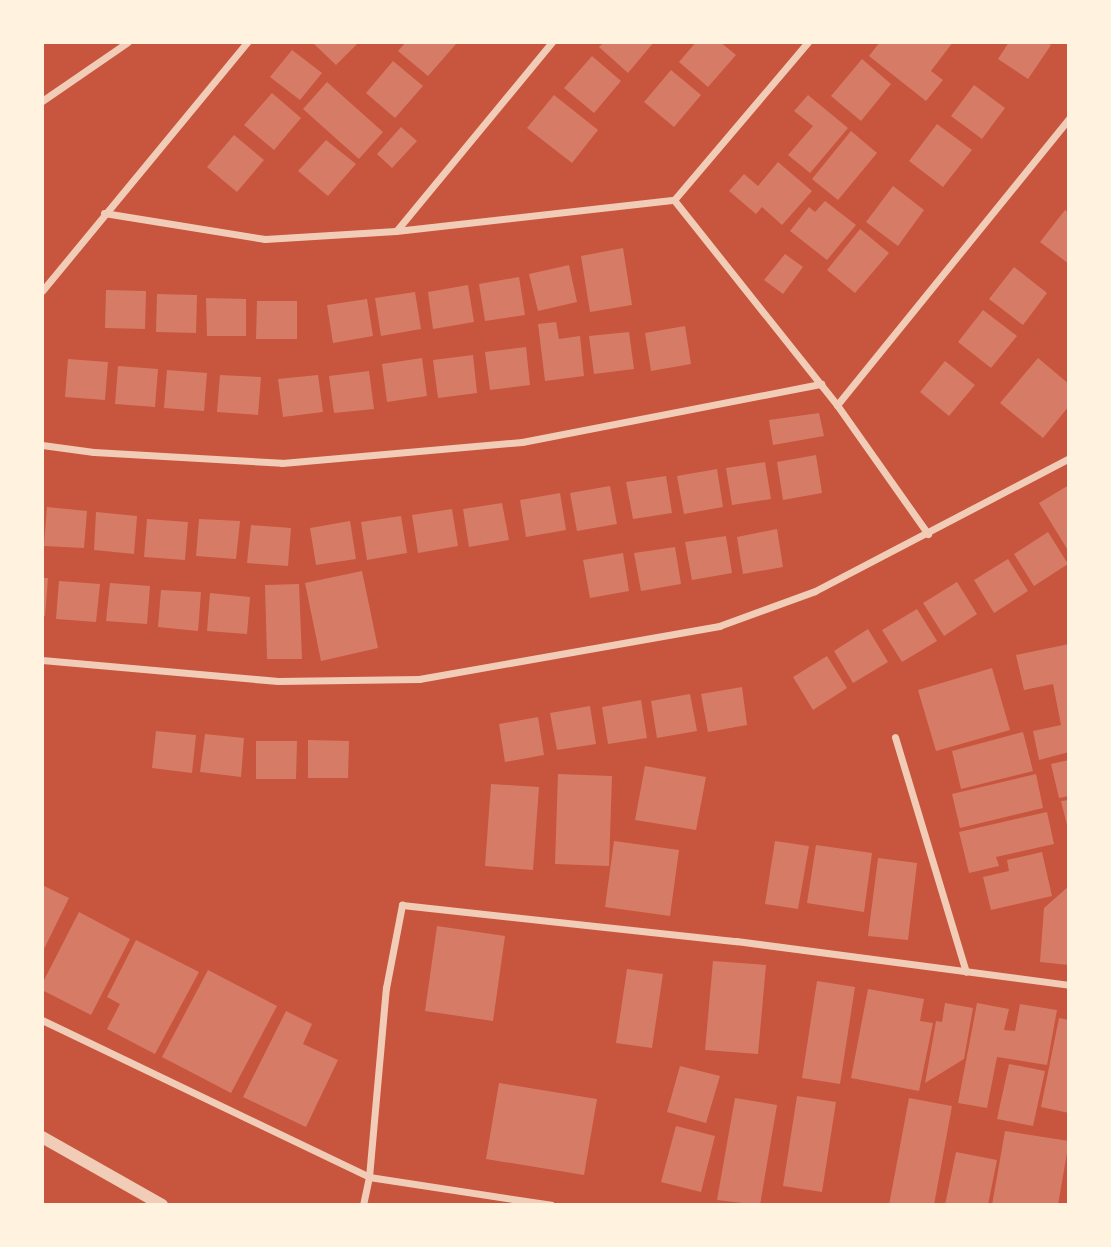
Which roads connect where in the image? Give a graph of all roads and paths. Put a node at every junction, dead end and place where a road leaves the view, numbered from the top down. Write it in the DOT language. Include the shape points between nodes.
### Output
graph roads {
  1 [pos="128,42"];
  2 [pos="247,42"];
  3 [pos="552,42"];
  4 [pos="808,42"];
  5 [pos="42,101"];
  6 [pos="1069,118"];
  7 [pos="674,200"];
  8 [pos="104,213"];
  9 [pos="397,231"];
  10 [pos="42,291"];
  11 [pos="821,384"];
  12 [pos="837,405"];
  13 [pos="42,445"];
  14 [pos="1069,458"];
  15 [pos="928,534"];
  16 [pos="42,660"];
  17 [pos="895,737"];
  18 [pos="966,972"];
  19 [pos="1069,985"];
  20 [pos="42,1020"];
  21 [pos="42,1137"];
  22 [pos="369,1177"];
  23 [pos="162,1205"];
  24 [pos="363,1205"];
  25 [pos="551,1205"];
  1 -- 5 [label="street"];
  2 -- 8 [label="street"];
  3 -- 9 [label="street"];
  4 -- 7 [label="street"];
  6 -- 12 [label="street"];
  7 -- 9 [label="street"];
  7 -- 11 [label="street"];
  8 -- 9 [label="street" via="265,239"];
  8 -- 10 [label="street"];
  11 -- 12 [label="street"];
  11 -- 13 [label="street" via="522,442 282,463"];
  12 -- 15 [label="street"];
  14 -- 15 [label="street"];
  15 -- 16 [label="street" via="815,591 719,626 419,679 278,681"];
  17 -- 18 [label="street"];
  18 -- 19 [label="street"];
  18 -- 22 [label="street" via="736,941 402,905 386,988"];
  20 -- 22 [label="street"];
  21 -- 23 [label="street"];
  22 -- 24 [label="street"];
  22 -- 25 [label="street"];
}
